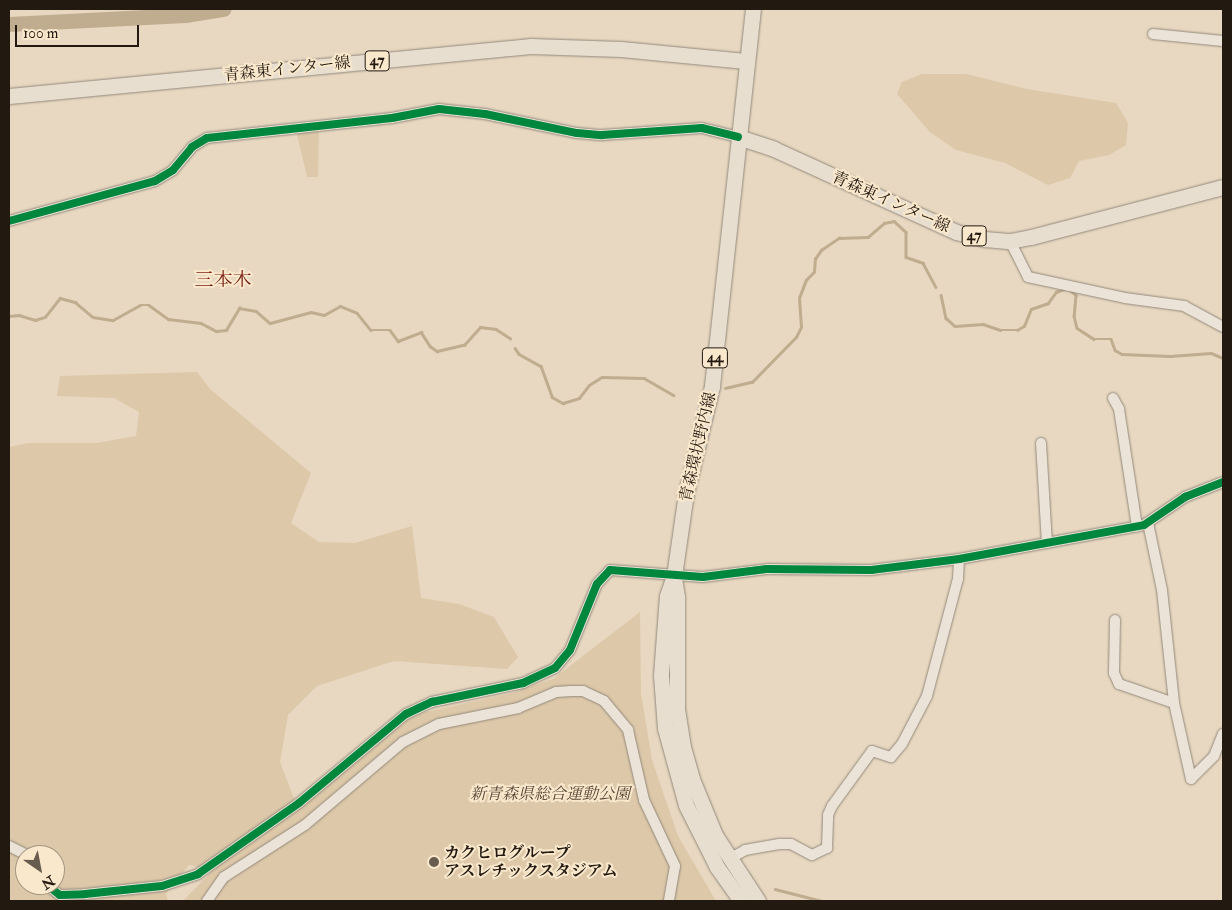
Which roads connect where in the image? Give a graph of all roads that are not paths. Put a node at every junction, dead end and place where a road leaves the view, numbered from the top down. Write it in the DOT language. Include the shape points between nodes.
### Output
graph roads {
  1 [pos="753,9"];
  2 [pos="1153,34"];
  3 [pos="1223,41"];
  4 [pos="745,61"];
  5 [pos="9,96"];
  6 [pos="738,137"];
  7 [pos="1223,187"];
  8 [pos="9,221"];
  9 [pos="1010,241"];
  10 [pos="1223,327"];
  11 [pos="1113,398"];
  12 [pos="1040,443"];
  13 [pos="1223,482"];
  14 [pos="1148,523"];
  15 [pos="1137,527"];
  16 [pos="1047,543"];
  17 [pos="959,559"];
  18 [pos="674,576"];
  19 [pos="1115,620"];
  20 [pos="1174,703"];
  21 [pos="1223,741"];
  22 [pos="729,859"];
  23 [pos="65,895"];
  24 [pos="207,901"];
  25 [pos="669,901"];
  26 [pos="741,901"];
  27 [pos="758,901"];
  1 -- 4 [label="main road, 44"];
  2 -- 3 [label="street"];
  4 -- 5 [label="main road, 青森東インター線 / 47" via="621,49 531,46"];
  4 -- 6 [label="main road, 44"];
  6 -- 8 [label="street" via="702,128 602,135 577,133 485,114 439,109 392,118 207,138 192,147 174,170 155,181"];
  6 -- 9 [label="main road, 青森東インター線 / 47" via="774,149 956,232"];
  6 -- 18 [label="main road, 青森環状野内線 / 44" via="712,386 686,493"];
  7 -- 9 [label="main road, 青森東インター線 / 47"];
  9 -- 10 [label="street" via="1028,277 1125,298 1184,306"];
  11 -- 15 [label="street" via="1119,409"];
  12 -- 16 [label="street"];
  13 -- 14 [label="street" via="1185,497"];
  14 -- 15 [label="street"];
  14 -- 20 [label="street" via="1162,590"];
  15 -- 16 [label="street"];
  16 -- 17 [label="street"];
  17 -- 18 [label="street" via="871,570 767,570 703,577"];
  17 -- 22 [label="street" via="958,579 927,696 902,744 891,757 872,751 832,806 828,815 827,848 812,855 791,844 780,844 745,850"];
  18 -- 22 [label="main road, 青森環状野内線 / 44" via="677,597 676,700 683,747 702,805"];
  18 -- 23 [label="street" via="610,570 597,584 570,650 555,668 523,683 432,702 406,714 299,803 198,874 162,886"];
  18 -- 26 [label="main road, 青森環状野内線 / 44" via="666,596 661,675 667,736 686,805 699,834"];
  19 -- 20 [label="street" via="1114,673 1119,684"];
  20 -- 21 [label="street" via="1191,779 1201,772"];
  22 -- 27 [label="main road, 青森環状野内線 / 44"];
  24 -- 25 [label="street" via="224,878 305,825 403,742 439,724 518,708 556,692 571,691 583,692 604,701 628,730 644,800 675,866"];
}
